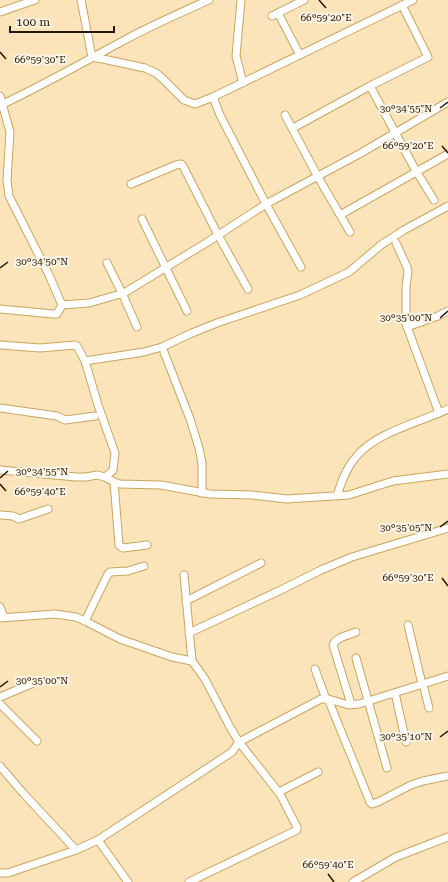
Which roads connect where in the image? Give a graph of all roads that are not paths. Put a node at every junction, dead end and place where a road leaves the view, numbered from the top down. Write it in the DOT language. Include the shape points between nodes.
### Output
graph roads {
  1 [pos="35,0"];
  2 [pos="81,0"];
  3 [pos="209,0"];
  4 [pos="241,0"];
  5 [pos="304,0"];
  6 [pos="413,0"];
  7 [pos="402,5"];
  8 [pos="0,12"];
  9 [pos="300,55"];
  10 [pos="92,57"];
  11 [pos="243,83"];
  12 [pos="370,86"];
  13 [pos="0,96"];
  14 [pos="214,97"];
  15 [pos="448,102"];
  16 [pos="1,104"];
  17 [pos="285,115"];
  18 [pos="293,128"];
  19 [pos="396,133"];
  20 [pos="448,154"];
  21 [pos="416,171"];
  22 [pos="318,177"];
  23 [pos="131,184"];
  24 [pos="434,200"];
  25 [pos="266,204"];
  26 [pos="448,206"];
  27 [pos="340,215"];
  28 [pos="142,219"];
  29 [pos="350,232"];
  30 [pos="218,235"];
  31 [pos="396,243"];
  32 [pos="106,263"];
  33 [pos="166,267"];
  34 [pos="301,267"];
  35 [pos="248,288"];
  36 [pos="122,293"];
  37 [pos="62,305"];
  38 [pos="0,309"];
  39 [pos="448,310"];
  40 [pos="187,311"];
  41 [pos="137,327"];
  42 [pos="407,327"];
  43 [pos="0,345"];
  44 [pos="164,352"];
  45 [pos="84,361"];
  46 [pos="0,408"];
  47 [pos="448,409"];
  48 [pos="439,413"];
  49 [pos="95,416"];
  50 [pos="0,470"];
  51 [pos="448,474"];
  52 [pos="105,477"];
  53 [pos="114,482"];
  54 [pos="202,493"];
  55 [pos="337,496"];
  56 [pos="48,509"];
  57 [pos="0,515"];
  58 [pos="448,528"];
  59 [pos="147,545"];
  60 [pos="261,563"];
  61 [pos="144,566"];
  62 [pos="184,575"];
  63 [pos="186,601"];
  64 [pos="0,607"];
  65 [pos="2,617"];
  66 [pos="85,621"];
  67 [pos="408,625"];
  68 [pos="356,632"];
  69 [pos="189,633"];
  70 [pos="356,658"];
  71 [pos="192,661"];
  72 [pos="315,669"];
  73 [pos="448,676"];
  74 [pos="31,684"];
  75 [pos="423,684"];
  76 [pos="395,692"];
  77 [pos="0,697"];
  78 [pos="327,699"];
  79 [pos="368,701"];
  80 [pos="0,704"];
  81 [pos="351,704"];
  82 [pos="429,708"];
  83 [pos="37,741"];
  84 [pos="239,742"];
  85 [pos="406,742"];
  86 [pos="0,766"];
  87 [pos="387,768"];
  88 [pos="318,772"];
  89 [pos="448,776"];
  90 [pos="279,792"];
  91 [pos="448,837"];
  92 [pos="98,840"];
  93 [pos="76,850"];
  94 [pos="0,873"];
  95 [pos="128,882"];
  96 [pos="189,882"];
  97 [pos="353,882"];
  1 -- 8 [label="street"];
  2 -- 10 [label="street"];
  3 -- 10 [label="street"];
  4 -- 11 [label="street" via="236,56"];
  5 -- 9 [label="street" via="275,14"];
  6 -- 7 [label="street"];
  7 -- 9 [label="street"];
  7 -- 12 [label="street" via="428,57"];
  9 -- 11 [label="street"];
  10 -- 14 [label="street" via="146,68 156,73 184,100 195,104"];
  10 -- 16 [label="street" via="35,89"];
  11 -- 14 [label="street"];
  12 -- 18 [label="street"];
  12 -- 19 [label="street"];
  13 -- 16 [label="street"];
  14 -- 25 [label="street" via="220,115"];
  15 -- 19 [label="street"];
  16 -- 37 [label="street" via="10,132 7,180 9,196"];
  17 -- 18 [label="street"];
  18 -- 22 [label="street"];
  19 -- 21 [label="street"];
  19 -- 22 [label="street"];
  20 -- 21 [label="street"];
  21 -- 24 [label="street"];
  21 -- 27 [label="street"];
  22 -- 25 [label="street"];
  22 -- 27 [label="street"];
  23 -- 30 [label="street" via="181,164"];
  25 -- 30 [label="street"];
  25 -- 34 [label="street"];
  26 -- 45 [label="street" via="398,234 349,272 300,295 217,323 162,347"];
  27 -- 29 [label="street"];
  28 -- 33 [label="street"];
  30 -- 33 [label="street"];
  30 -- 35 [label="street"];
  31 -- 42 [label="street" via="408,272"];
  32 -- 36 [label="street"];
  33 -- 36 [label="street"];
  33 -- 40 [label="street"];
  36 -- 37 [label="street" via="89,303"];
  36 -- 41 [label="street"];
  37 -- 38 [label="street" via="57,314"];
  39 -- 42 [label="street"];
  42 -- 48 [label="street"];
  43 -- 45 [label="street" via="40,348 75,345"];
  44 -- 54 [label="street" via="199,448"];
  45 -- 52 [label="street" via="115,453 113,470"];
  46 -- 49 [label="street" via="57,416 65,420"];
  47 -- 48 [label="street"];
  48 -- 55 [label="street" via="387,434 370,444 356,457 342,480"];
  50 -- 52 [label="street"];
  51 -- 55 [label="street" via="393,481 349,495"];
  52 -- 53 [label="street"];
  53 -- 54 [label="street" via="161,485"];
  53 -- 59 [label="street" via="119,545 123,548"];
  54 -- 55 [label="street" via="287,499"];
  56 -- 57 [label="street" via="19,519"];
  58 -- 69 [label="street" via="352,557"];
  60 -- 63 [label="street"];
  61 -- 66 [label="street" via="128,571 110,572"];
  62 -- 63 [label="street"];
  63 -- 69 [label="street"];
  64 -- 65 [label="street"];
  65 -- 66 [label="street" via="54,614"];
  66 -- 71 [label="street" via="120,639 172,657"];
  67 -- 75 [label="street"];
  68 -- 81 [label="street" via="343,636 333,645"];
  69 -- 71 [label="street"];
  70 -- 79 [label="street"];
  71 -- 84 [label="street" via="205,679"];
  72 -- 78 [label="street"];
  73 -- 75 [label="street"];
  74 -- 77 [label="street"];
  75 -- 76 [label="street"];
  75 -- 82 [label="street"];
  76 -- 79 [label="street"];
  76 -- 85 [label="street"];
  78 -- 81 [label="street"];
  78 -- 84 [label="street" via="322,699"];
  78 -- 89 [label="street" via="372,804 411,785"];
  79 -- 81 [label="street"];
  79 -- 87 [label="street"];
  80 -- 83 [label="street"];
  84 -- 90 [label="street"];
  84 -- 92 [label="street" via="232,752"];
  86 -- 93 [label="street"];
  88 -- 90 [label="street"];
  90 -- 96 [label="street" via="297,830"];
  91 -- 97 [label="street" via="396,857"];
  92 -- 93 [label="street"];
  92 -- 95 [label="street"];
  93 -- 94 [label="street" via="8,873"];
}
